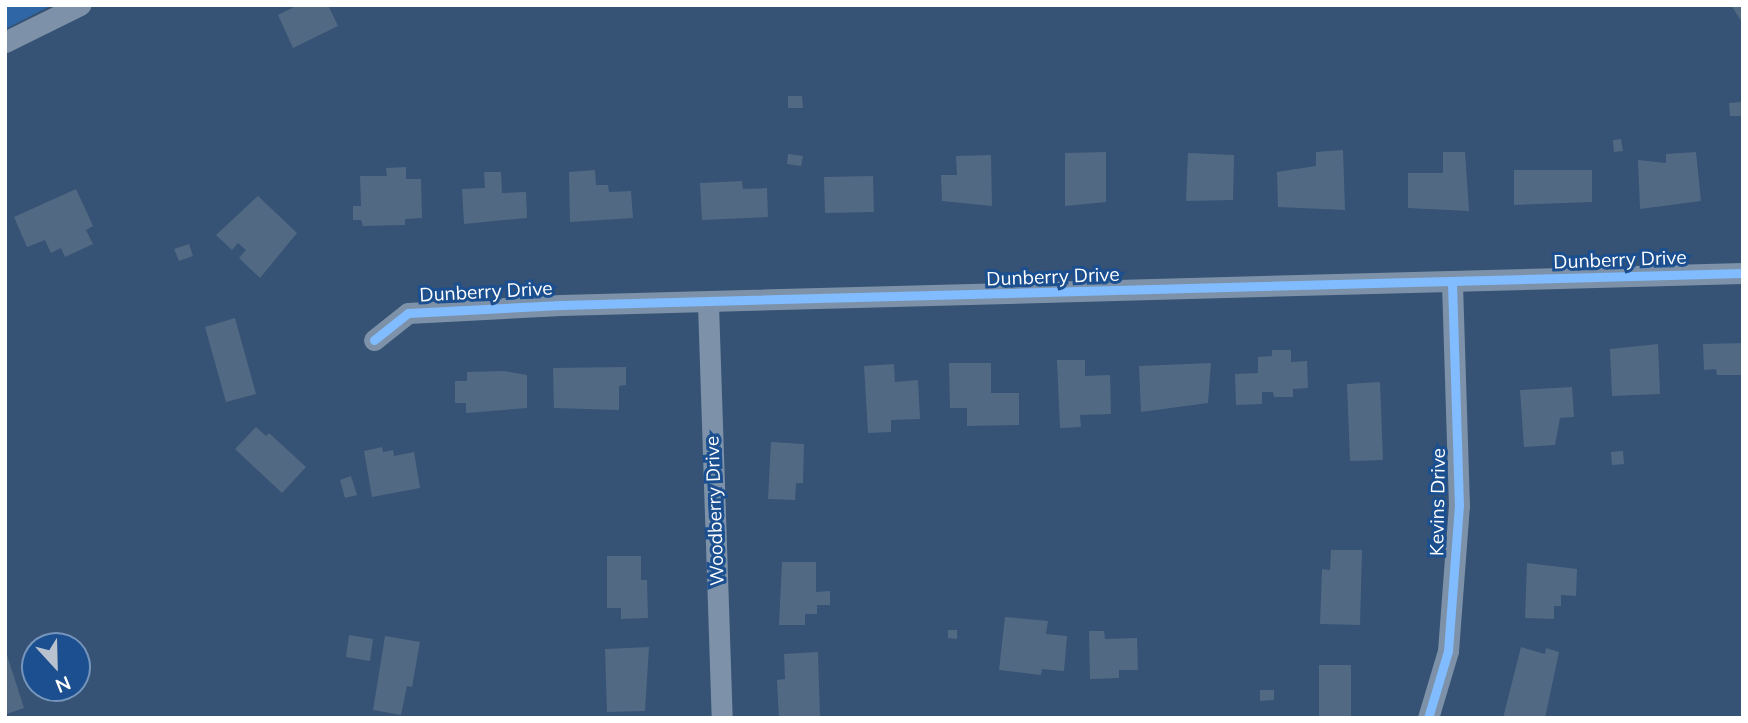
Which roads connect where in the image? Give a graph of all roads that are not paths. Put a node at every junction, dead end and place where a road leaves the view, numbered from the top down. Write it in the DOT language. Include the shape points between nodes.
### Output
graph roads {
  1 [pos="80,5"];
  2 [pos="5,41"];
  3 [pos="1743,273"];
  4 [pos="1452,284"];
  5 [pos="708,304"];
  6 [pos="374,340"];
  7 [pos="722,718"];
  8 [pos="1428,718"];
  1 -- 2 [label="street"];
  3 -- 4 [label="street, Dunberry Drive"];
  4 -- 5 [label="street, Dunberry Drive"];
  4 -- 8 [label="street, Kevins Drive" via="1459,506 1448,651"];
  5 -- 6 [label="street, Dunberry Drive" via="408,313"];
  5 -- 7 [label="street, Woodberry Drive"];
}
